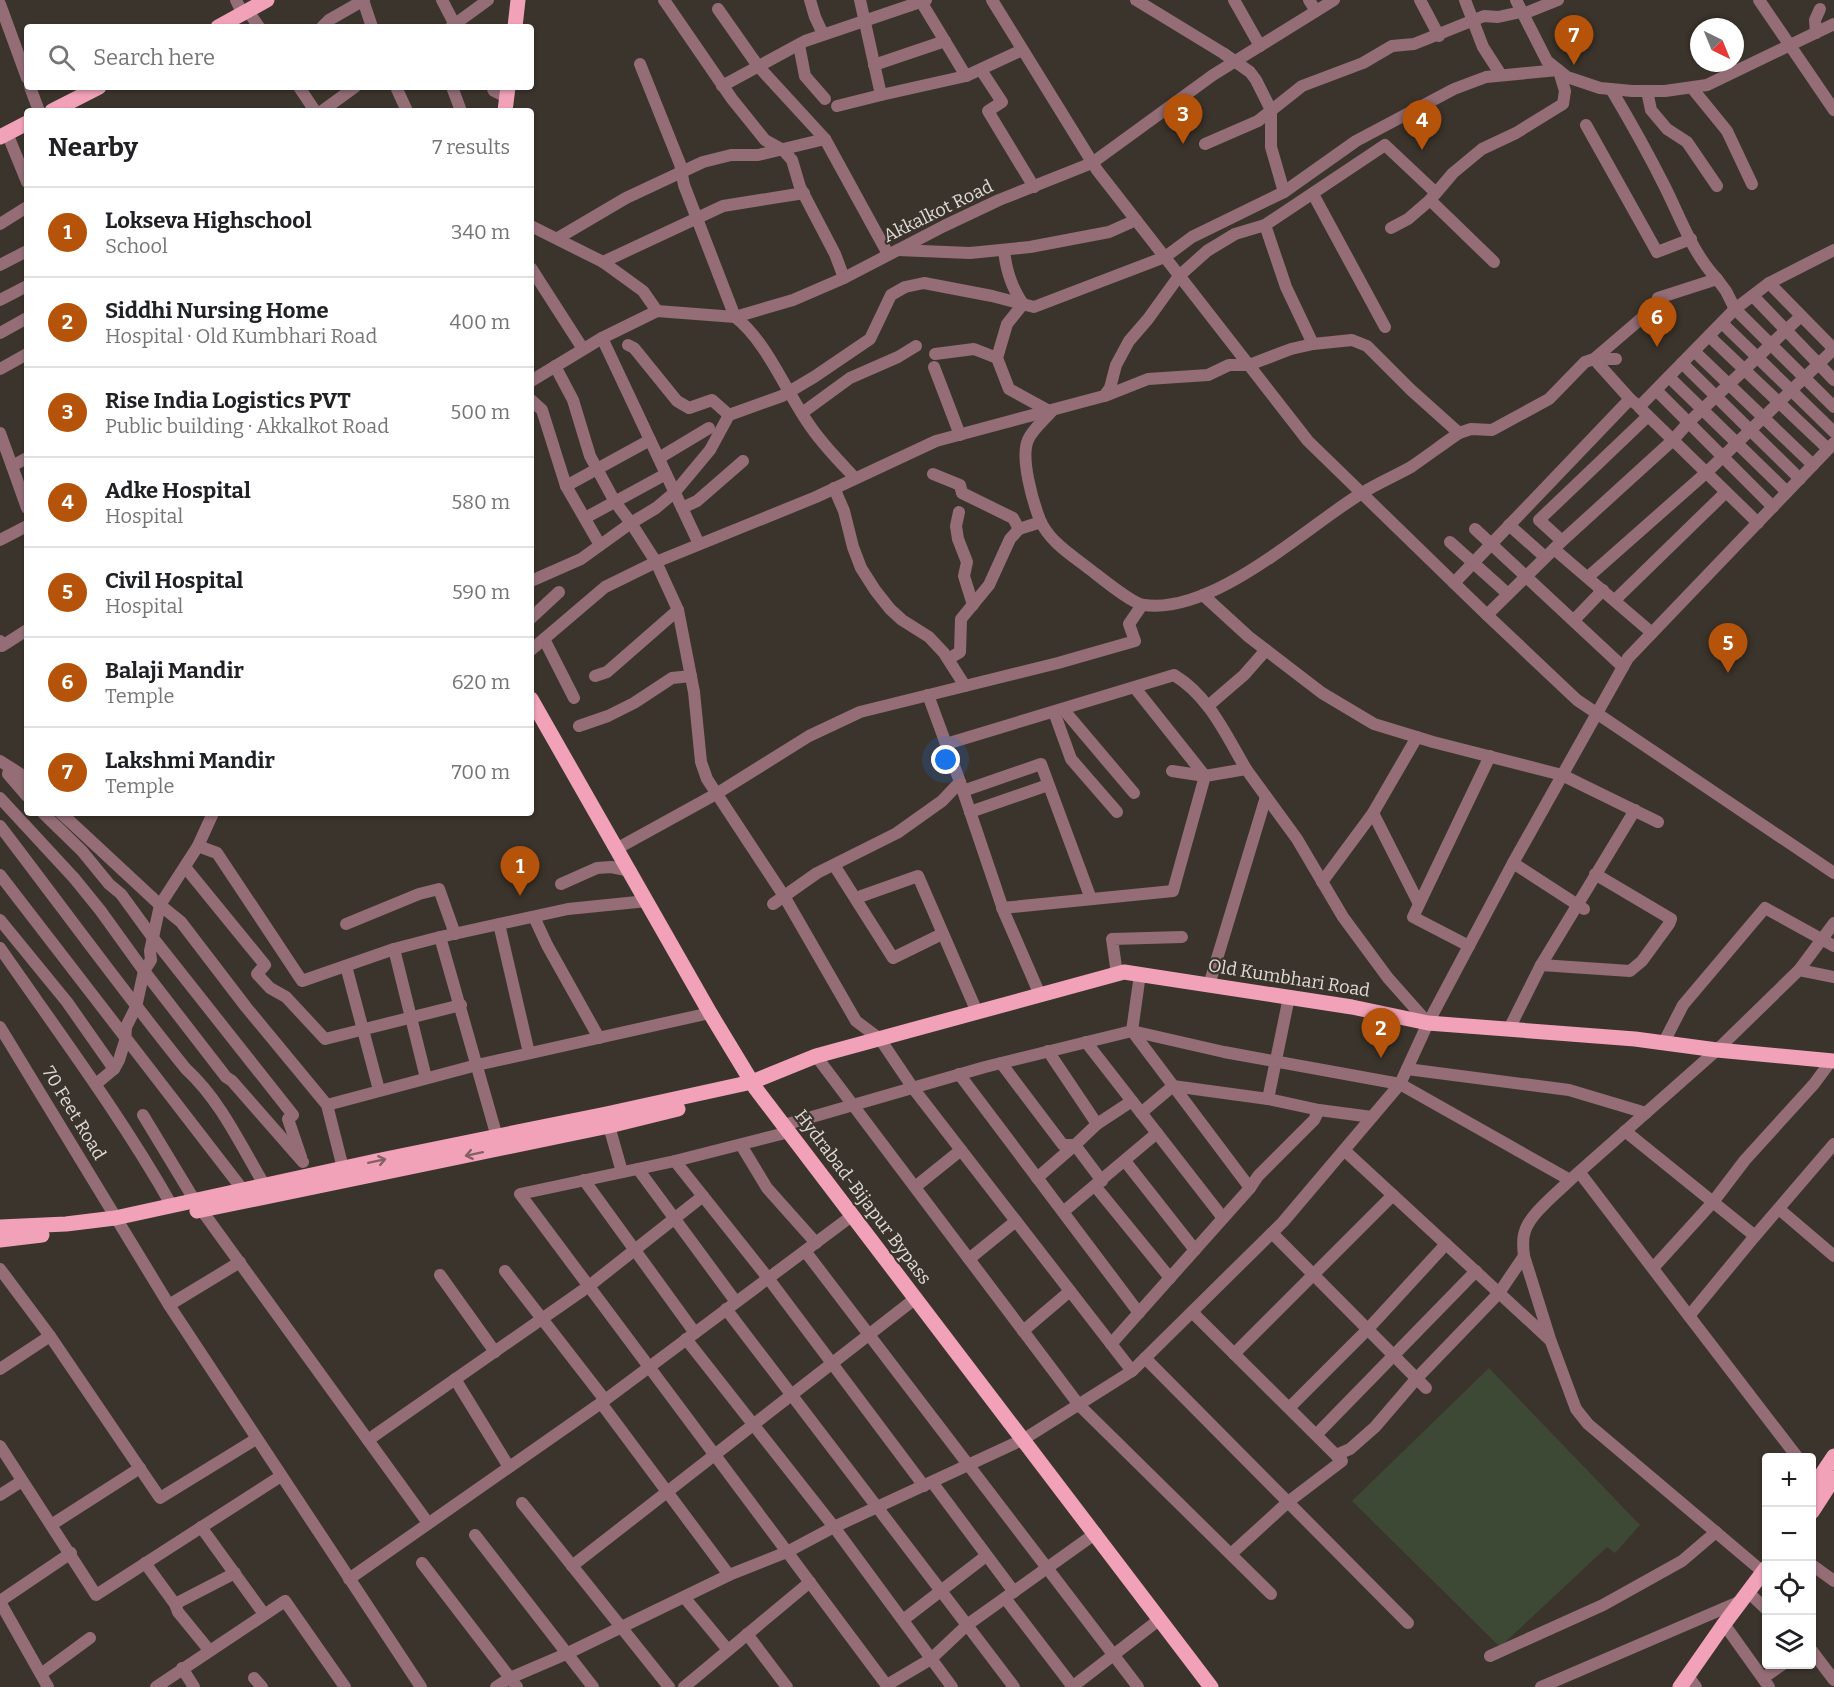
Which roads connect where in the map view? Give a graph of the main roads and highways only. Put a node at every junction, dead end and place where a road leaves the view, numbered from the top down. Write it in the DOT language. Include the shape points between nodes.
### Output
graph roads {
  1 [pos="267,0"];
  2 [pos="516,1"];
  3 [pos="224,24"];
  4 [pos="515,24"];
  5 [pos="93,90"];
  6 [pos="58,108"];
  7 [pos="24,125"];
  8 [pos="4,135"];
  9 [pos="534,704"];
  10 [pos="1833,1061"];
  11 [pos="754,1086"];
  12 [pos="199,1206"];
  13 [pos="117,1222"];
  14 [pos="0,1227"];
  15 [pos="0,1240"];
  16 [pos="1834,1456"];
  17 [pos="1816,1478"];
  18 [pos="1834,1478"];
  19 [pos="1815,1507"];
  20 [pos="1762,1574"];
  21 [pos="1688,1683"];
  22 [pos="1212,1687"];
  1 -- 3 [label="main road"];
  2 -- 4 [label="main road"];
  5 -- 6 [label="main road"];
  7 -- 8 [label="main road"];
  9 -- 11 [label="main road, Hydrabad-Bijapur Bypass"];
  10 -- 11 [label="main road, Old Kumbhari Road" via="1664,1042 1428,1023 1352,1007 1124,972 816,1056"];
  11 -- 12 [label="main road, one-way" via="609,1126"];
  12 -- 11 [label="main road, one-way" via="305,1169 343,1168"];
  11 -- 22 [label="main road, Hydrabad-Bijapur Bypass"];
  12 -- 13 [label="main road"];
  12 -- 13 [label="main road" via="172,1206"];
  13 -- 14 [label="main road"];
  13 -- 15 [label="main road"];
  16 -- 17 [label="main road"];
  18 -- 19 [label="main road"];
  20 -- 21 [label="main road" via="1724,1624"];
}
